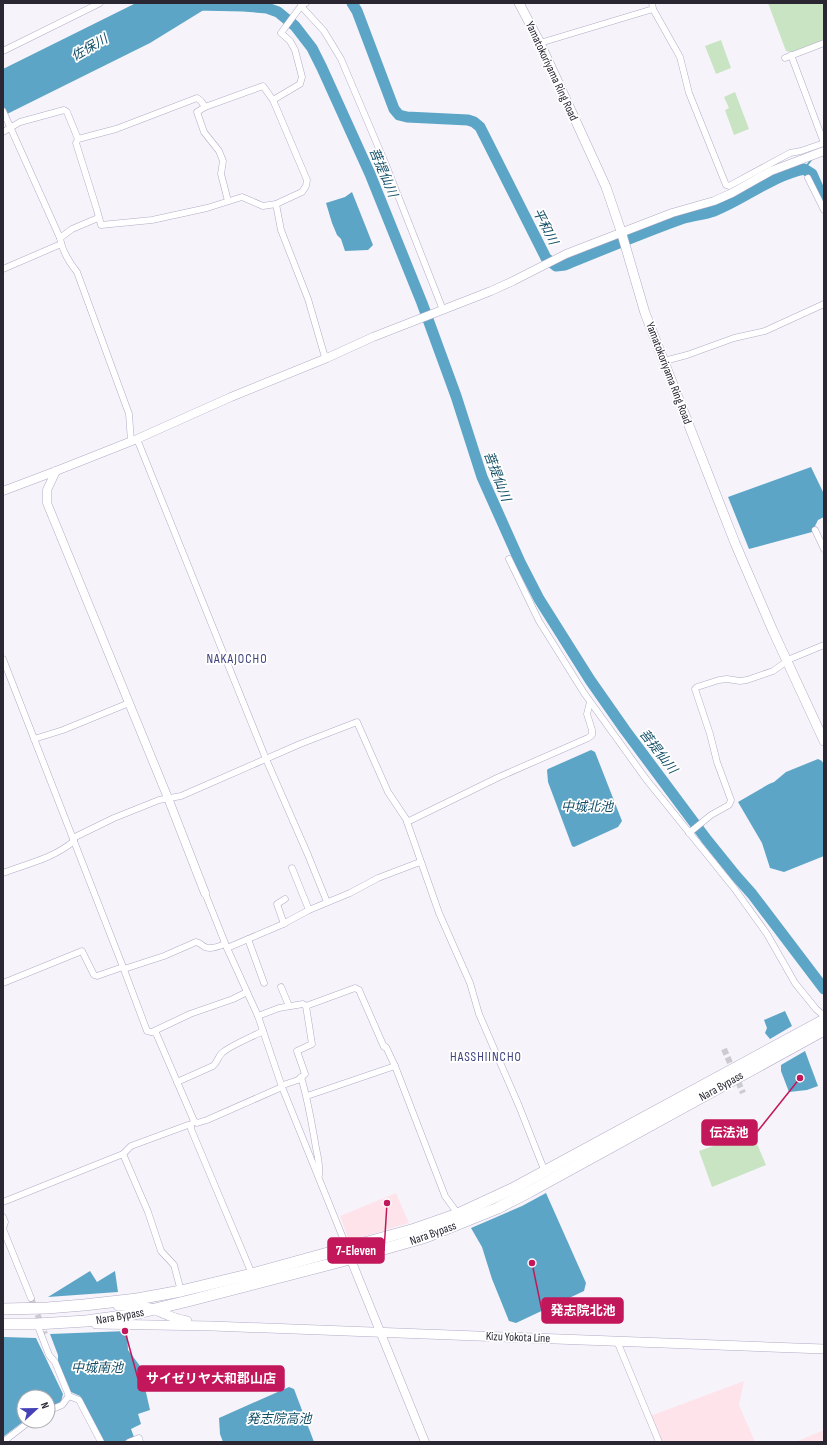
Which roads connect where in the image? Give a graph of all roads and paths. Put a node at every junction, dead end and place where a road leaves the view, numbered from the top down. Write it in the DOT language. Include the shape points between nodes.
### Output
graph roads {
  1 [pos="100,3"];
  2 [pos="519,3"];
  3 [pos="304,5"];
  4 [pos="652,6"];
  5 [pos="540,43"];
  6 [pos="824,43"];
  7 [pos="3,51"];
  8 [pos="273,100"];
  9 [pos="205,107"];
  10 [pos="3,111"];
  11 [pos="10,126"];
  12 [pos="3,132"];
  13 [pos="78,139"];
  14 [pos="824,143"];
  15 [pos="823,151"];
  16 [pos="808,178"];
  17 [pos="228,201"];
  18 [pos="276,204"];
  19 [pos="824,210"];
  20 [pos="98,218"];
  21 [pos="624,239"];
  22 [pos="60,241"];
  23 [pos="3,269"];
  24 [pos="824,304"];
  25 [pos="442,310"];
  26 [pos="327,358"];
  27 [pos="664,361"];
  28 [pos="134,440"];
  29 [pos="56,471"];
  30 [pos="3,491"];
  31 [pos="815,530"];
  32 [pos="824,549"];
  33 [pos="509,559"];
  34 [pos="824,645"];
  35 [pos="3,659"];
  36 [pos="787,662"];
  37 [pos="590,702"];
  38 [pos="129,704"];
  39 [pos="34,739"];
  40 [pos="824,741"];
  41 [pos="266,759"];
  42 [pos="168,798"];
  43 [pos="407,822"];
  44 [pos="690,832"];
  45 [pos="73,840"];
  46 [pos="420,862"];
  47 [pos="292,868"];
  48 [pos="3,873"];
  49 [pos="204,893"];
  50 [pos="285,899"];
  51 [pos="327,902"];
  52 [pos="309,910"];
  53 [pos="284,924"];
  54 [pos="248,939"];
  55 [pos="226,946"];
  56 [pos="124,968"];
  57 [pos="264,982"];
  58 [pos="3,983"];
  59 [pos="281,987"];
  60 [pos="247,992"];
  61 [pos="289,1006"];
  62 [pos="306,1006"];
  63 [pos="258,1016"];
  64 [pos="824,1016"];
  65 [pos="824,1020"];
  66 [pos="824,1030"];
  67 [pos="263,1031"];
  68 [pos="152,1032"];
  69 [pos="395,1066"];
  70 [pos="301,1077"];
  71 [pos="177,1082"];
  72 [pos="282,1086"];
  73 [pos="307,1096"];
  74 [pos="192,1123"];
  75 [pos="123,1154"];
  76 [pos="545,1172"];
  77 [pos="318,1177"];
  78 [pos="3,1202"];
  79 [pos="458,1214"];
  80 [pos="3,1217"];
  81 [pos="349,1254"];
  82 [pos="252,1274"];
  83 [pos="181,1291"];
  84 [pos="31,1298"];
  85 [pos="84,1305"];
  86 [pos="3,1309"];
  87 [pos="154,1310"];
  88 [pos="86,1321"];
  89 [pos="3,1324"];
  90 [pos="37,1324"];
  91 [pos="212,1326"];
  92 [pos="381,1332"];
  93 [pos="45,1334"];
  94 [pos="617,1341"];
  95 [pos="824,1349"];
  96 [pos="54,1362"];
  97 [pos="69,1396"];
  98 [pos="56,1408"];
  99 [pos="20,1429"];
  100 [pos="3,1442"];
  101 [pos="101,1442"];
  102 [pos="128,1442"];
  103 [pos="140,1442"];
  104 [pos="425,1442"];
  105 [pos="659,1442"];
  1 -- 7 [label="street"];
  2 -- 5 [label="main road, Yamatokoriyama Ring Road"];
  3 -- 8 [label="street" via="281,33 296,50 302,77 300,84"];
  3 -- 25 [label="street" via="324,31 341,60 386,165"];
  4 -- 5 [label="street"];
  4 -- 14 [label="street" via="680,57 689,93 726,185 729,186 790,153"];
  5 -- 21 [label="main road, Yamatokoriyama Ring Road" via="606,187"];
  6 -- 14 [label="street" via="788,56"];
  8 -- 9 [label="street" via="263,86"];
  8 -- 18 [label="street" via="307,180 302,192"];
  9 -- 13 [label="street" via="196,98 116,129"];
  9 -- 17 [label="street" via="197,112 204,132 220,151 223,161 221,174"];
  10 -- 11 [label="street"];
  11 -- 12 [label="street"];
  11 -- 13 [label="street" via="64,110"];
  11 -- 22 [label="street"];
  13 -- 20 [label="street" via="76,143"];
  15 -- 21 [label="street" via="771,171 714,201 672,213"];
  16 -- 19 [label="street"];
  17 -- 18 [label="street" via="242,197 263,206"];
  17 -- 20 [label="street" via="207,208 123,223 100,225"];
  18 -- 26 [label="street" via="281,230 308,299"];
  20 -- 22 [label="street" via="72,229"];
  21 -- 25 [label="street" via="566,254 491,291"];
  21 -- 27 [label="main road, Yamatokoriyama Ring Road" via="640,298"];
  22 -- 23 [label="street"];
  22 -- 28 [label="street" via="68,261 77,272 129,414"];
  24 -- 27 [label="street" via="765,332 734,338"];
  25 -- 26 [label="street"];
  26 -- 28 [label="street"];
  27 -- 36 [label="main road, Yamatokoriyama Ring Road" via="735,543"];
  28 -- 29 [label="street"];
  28 -- 41 [label="street"];
  29 -- 30 [label="street"];
  29 -- 38 [label="street" via="48,490 47,503"];
  31 -- 32 [label="street"];
  33 -- 37 [label="street" via="539,621"];
  34 -- 36 [label="street"];
  35 -- 39 [label="street"];
  36 -- 40 [label="main road, Yamatokoriyama Ring Road"];
  36 -- 44 [label="street" via="773,671 747,680 719,680 695,689 731,800 729,805 711,815"];
  37 -- 43 [label="street" via="587,714 592,736"];
  37 -- 44 [label="street"];
  38 -- 39 [label="street"];
  38 -- 42 [label="street"];
  39 -- 45 [label="street"];
  41 -- 42 [label="street" via="181,796"];
  41 -- 43 [label="street" via="357,722 388,792"];
  41 -- 51 [label="street"];
  42 -- 45 [label="street" via="114,818"];
  42 -- 49 [label="street"];
  43 -- 46 [label="street"];
  44 -- 64 [label="street" via="767,934 795,983"];
  45 -- 48 [label="street" via="54,855"];
  45 -- 56 [label="street"];
  46 -- 51 [label="street"];
  46 -- 76 [label="street" via="470,983 479,1014"];
  47 -- 52 [label="street"];
  49 -- 55 [label="street"];
  50 -- 53 [label="street" via="277,904"];
  51 -- 52 [label="street"];
  52 -- 53 [label="street"];
  53 -- 54 [label="street"];
  54 -- 55 [label="street"];
  54 -- 57 [label="street"];
  55 -- 56 [label="street" via="205,948 196,942 164,956"];
  55 -- 60 [label="street"];
  56 -- 58 [label="street" via="94,975 82,951"];
  56 -- 68 [label="street" via="147,1031"];
  59 -- 61 [label="street"];
  60 -- 63 [label="street"];
  60 -- 68 [label="street"];
  61 -- 62 [label="street"];
  61 -- 63 [label="street"];
  62 -- 69 [label="street" via="355,988 359,990"];
  62 -- 70 [label="street" via="312,1044 297,1051 304,1074"];
  63 -- 67 [label="street"];
  65 -- 76 [label="highway, Nara Bypass"];
  66 -- 81 [label="highway, Nara Bypass" via="513,1200 426,1237"];
  67 -- 71 [label="street" via="227,1049 213,1066"];
  67 -- 72 [label="street"];
  68 -- 71 [label="street" via="156,1033"];
  69 -- 73 [label="street"];
  69 -- 79 [label="street" via="445,1196"];
  70 -- 72 [label="street"];
  70 -- 73 [label="street"];
  71 -- 74 [label="street"];
  72 -- 74 [label="street" via="207,1120"];
  72 -- 77 [label="street"];
  73 -- 77 [label="street" via="320,1164"];
  74 -- 75 [label="street" via="131,1146"];
  74 -- 82 [label="street" via="191,1129"];
  75 -- 78 [label="street"];
  75 -- 83 [label="street" via="148,1212 160,1251 174,1265"];
  76 -- 79 [label="highway, Nara Bypass"];
  77 -- 81 [label="street"];
  79 -- 81 [label="highway, Nara Bypass"];
  80 -- 84 [label="street" via="3,1229"];
  81 -- 82 [label="highway, Nara Bypass"];
  81 -- 87 [label="highway, Nara Bypass"];
  81 -- 92 [label="street"];
  82 -- 83 [label="highway, Nara Bypass"];
  83 -- 85 [label="highway, Nara Bypass"];
  85 -- 86 [label="highway, Nara Bypass"];
  85 -- 87 [label="main road, Kizu Yokota Line" via="139,1305"];
  87 -- 88 [label="highway, Nara Bypass"];
  87 -- 91 [label="main road, Kizu Yokota Line" via="178,1320"];
  88 -- 90 [label="highway, Nara Bypass"];
  88 -- 91 [label="main road, Kizu Yokota Line" via="93,1324"];
  89 -- 90 [label="highway, Nara Bypass"];
  90 -- 96 [label="street"];
  91 -- 92 [label="main road, Kizu Yokota Line"];
  92 -- 94 [label="main road, Kizu Yokota Line"];
  92 -- 104 [label="street"];
  93 -- 96 [label="street"];
  94 -- 95 [label="main road, Kizu Yokota Line"];
  94 -- 105 [label="street"];
  96 -- 97 [label="street"];
  97 -- 98 [label="street" via="62,1406"];
  97 -- 101 [label="street" via="79,1400"];
  99 -- 100 [label="street"];
  102 -- 103 [label="street" via="139,1438"];
}
